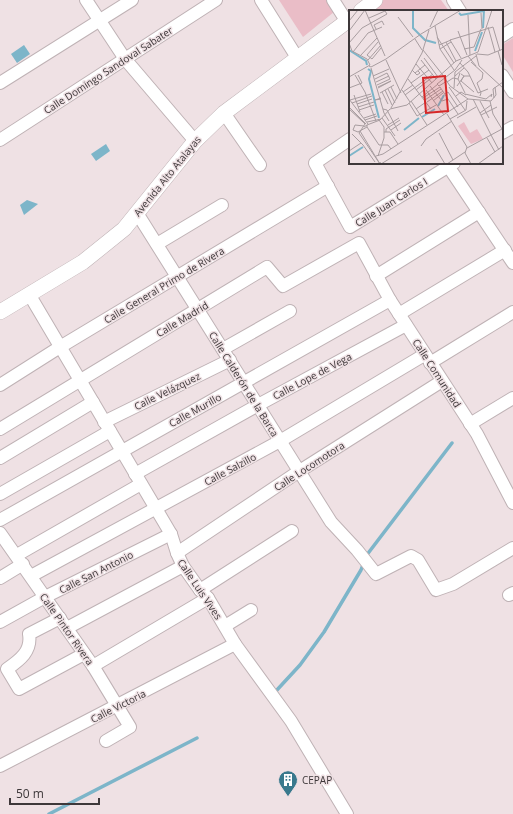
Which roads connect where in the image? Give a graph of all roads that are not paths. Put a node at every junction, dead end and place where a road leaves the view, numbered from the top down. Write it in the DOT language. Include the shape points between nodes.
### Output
graph roads {
  1 [pos="86,0"];
  2 [pos="132,0"];
  3 [pos="216,0"];
  4 [pos="261,0"];
  5 [pos="334,0"];
  6 [pos="375,0"];
  7 [pos="453,0"];
  8 [pos="362,10"];
  9 [pos="459,10"];
  10 [pos="348,20"];
  11 [pos="100,21"];
  12 [pos="513,29"];
  13 [pos="503,35"];
  14 [pos="125,59"];
  15 [pos="298,59"];
  16 [pos="503,77"];
  17 [pos="0,83"];
  18 [pos="513,92"];
  19 [pos="224,113"];
  20 [pos="513,127"];
  21 [pos="503,132"];
  22 [pos="0,140"];
  23 [pos="349,140"];
  24 [pos="195,141"];
  25 [pos="449,164"];
  26 [pos="260,165"];
  27 [pos="328,186"];
  28 [pos="222,205"];
  29 [pos="479,212"];
  30 [pos="137,213"];
  31 [pos="359,243"];
  32 [pos="157,244"];
  33 [pos="505,250"];
  34 [pos="513,264"];
  35 [pos="376,276"];
  36 [pos="178,277"];
  37 [pos="29,294"];
  38 [pos="390,300"];
  39 [pos="198,310"];
  40 [pos="290,310"];
  41 [pos="0,312"];
  42 [pos="513,312"];
  43 [pos="399,314"];
  44 [pos="406,325"];
  45 [pos="60,347"];
  46 [pos="223,349"];
  47 [pos="427,359"];
  48 [pos="230,360"];
  49 [pos="80,381"];
  50 [pos="442,381"];
  51 [pos="244,383"];
  52 [pos="0,385"];
  53 [pos="513,398"];
  54 [pos="93,402"];
  55 [pos="258,405"];
  56 [pos="470,424"];
  57 [pos="107,426"];
  58 [pos="0,429"];
  59 [pos="280,441"];
  60 [pos="122,451"];
  61 [pos="0,458"];
  62 [pos="298,472"];
  63 [pos="138,479"];
  64 [pos="0,494"];
  65 [pos="513,503"];
  66 [pos="156,509"];
  67 [pos="0,520"];
  68 [pos="292,531"];
  69 [pos="0,533"];
  70 [pos="171,534"];
  71 [pos="513,548"];
  72 [pos="176,553"];
  73 [pos="20,560"];
  74 [pos="183,566"];
  75 [pos="31,576"];
  76 [pos="0,578"];
  77 [pos="204,594"];
  78 [pos="45,597"];
  79 [pos="251,610"];
  80 [pos="0,622"];
  81 [pos="63,623"];
  82 [pos="225,626"];
  83 [pos="236,644"];
  84 [pos="84,654"];
  85 [pos="93,666"];
  86 [pos="118,706"];
  87 [pos="106,741"];
  88 [pos="0,766"];
  89 [pos="347,814"];
  1 -- 11 [label="street"];
  2 -- 11 [label="street"];
  3 -- 14 [label="street, Calle Domingo Sandoval Sabater"];
  4 -- 15 [label="street"];
  5 -- 10 [label="street"];
  6 -- 8 [label="main road"];
  7 -- 9 [label="street"];
  10 -- 15 [label="main road, Avenida Alto Atalayas"];
  11 -- 14 [label="street"];
  11 -- 17 [label="street"];
  12 -- 13 [label="street"];
  14 -- 22 [label="street, Calle Domingo Sandoval Sabater"];
  14 -- 24 [label="street"];
  15 -- 19 [label="main road, Avenida Alto Atalayas"];
  16 -- 18 [label="street"];
  19 -- 24 [label="main road, Avenida Alto Atalayas"];
  19 -- 26 [label="street"];
  20 -- 21 [label="street"];
  23 -- 27 [label="street, Calle Juan Carlos I" via="316,163"];
  24 -- 30 [label="main road, Avenida Alto Atalayas"];
  25 -- 27 [label="street, Calle Juan Carlos I" via="350,227"];
  25 -- 29 [label="street"];
  27 -- 36 [label="street, Calle General Primo de Rivera"];
  28 -- 32 [label="street"];
  29 -- 33 [label="street"];
  29 -- 35 [label="street"];
  30 -- 32 [label="street, Calle Calderón de la Barca"];
  30 -- 37 [label="main road, Avenida Alto Atalayas" via="124,229 82,262"];
  31 -- 35 [label="street, Calle Comunidad"];
  31 -- 39 [label="street, Calle Madrid" via="283,286 267,267"];
  32 -- 36 [label="street, Calle Calderón de la Barca"];
  33 -- 34 [label="street"];
  33 -- 43 [label="street"];
  35 -- 38 [label="street, Calle Comunidad"];
  36 -- 39 [label="street, Calle Calderón de la Barca"];
  36 -- 45 [label="street, Calle General Primo de Rivera"];
  37 -- 41 [label="main road, Avenida Alto Atalayas"];
  37 -- 45 [label="street, Calle Luis Vives"];
  38 -- 43 [label="street, Calle Comunidad"];
  38 -- 51 [label="street, Calle Murillo"];
  39 -- 46 [label="street, Calle Calderón de la Barca"];
  39 -- 49 [label="street, Calle Madrid"];
  40 -- 46 [label="street"];
  42 -- 47 [label="street, Calle Salzillo"];
  43 -- 44 [label="street, Calle Comunidad"];
  44 -- 47 [label="street, Calle Comunidad"];
  44 -- 55 [label="street, Calle Lope de Vega"];
  45 -- 49 [label="street, Calle Luis Vives"];
  45 -- 52 [label="street, Calle General Primo de Rivera"];
  46 -- 48 [label="street, Calle Calderón de la Barca"];
  47 -- 50 [label="street, Calle Comunidad"];
  47 -- 59 [label="street, Calle Salzillo"];
  48 -- 51 [label="street, Calle Calderón de la Barca"];
  48 -- 57 [label="street, Calle Velázquez"];
  49 -- 54 [label="street, Calle Luis Vives"];
  49 -- 58 [label="street, Calle Madrid"];
  50 -- 56 [label="street, Calle Comunidad"];
  50 -- 62 [label="street, Calle Locomotora"];
  51 -- 55 [label="street, Calle Calderón de la Barca"];
  51 -- 60 [label="street, Calle Murillo"];
  53 -- 56 [label="street"];
  54 -- 57 [label="street, Calle Luis Vives"];
  54 -- 61 [label="street"];
  55 -- 59 [label="street, Calle Calderón de la Barca"];
  55 -- 63 [label="street, Calle Lope de Vega"];
  56 -- 65 [label="street, Calle Comunidad" via="484,439"];
  57 -- 60 [label="street, Calle Luis Vives"];
  57 -- 64 [label="street, Calle Velázquez"];
  59 -- 62 [label="street, Calle Calderón de la Barca"];
  59 -- 66 [label="street, Calle Salzillo"];
  60 -- 63 [label="street, Calle Luis Vives"];
  60 -- 67 [label="street, Calle Murillo"];
  62 -- 71 [label="street, Calle Calderón de la Barca" via="330,522 376,574 411,556 418,560 436,590 453,584"];
  62 -- 72 [label="street, Calle Locomotora"];
  63 -- 66 [label="street, Calle Luis Vives"];
  63 -- 73 [label="street, Calle Lope de Vega"];
  66 -- 70 [label="street, Calle Luis Vives"];
  66 -- 75 [label="street, Calle Salzillo"];
  68 -- 77 [label="street"];
  69 -- 73 [label="street, Calle Pintor Rivera"];
  70 -- 72 [label="street, Calle Luis Vives"];
  70 -- 78 [label="street, Calle San Antonio"];
  72 -- 74 [label="street, Calle Luis Vives"];
  73 -- 75 [label="street, Calle Pintor Rivera"];
  73 -- 76 [label="street, Calle Lope de Vega"];
  74 -- 77 [label="street, Calle Luis Vives"];
  74 -- 81 [label="street"];
  75 -- 78 [label="street, Calle Pintor Rivera"];
  77 -- 82 [label="street, Calle Luis Vives"];
  77 -- 85 [label="street"];
  78 -- 80 [label="street, Calle San Antonio"];
  78 -- 81 [label="street, Calle Pintor Rivera"];
  79 -- 82 [label="street"];
  81 -- 84 [label="street, Calle Pintor Rivera"];
  81 -- 84 [label="street" via="30,634 31,642 21,659 7,669 19,689"];
  82 -- 83 [label="street, Calle Luis Vives"];
  83 -- 86 [label="street, Calle Victoria"];
  83 -- 89 [label="street, Calle Luis Vives" via="291,721"];
  84 -- 85 [label="street, Calle Pintor Rivera"];
  85 -- 86 [label="street, Calle Pintor Rivera"];
  86 -- 87 [label="street, Calle Pintor Rivera" via="130,727"];
  86 -- 88 [label="street, Calle Victoria"];
}
